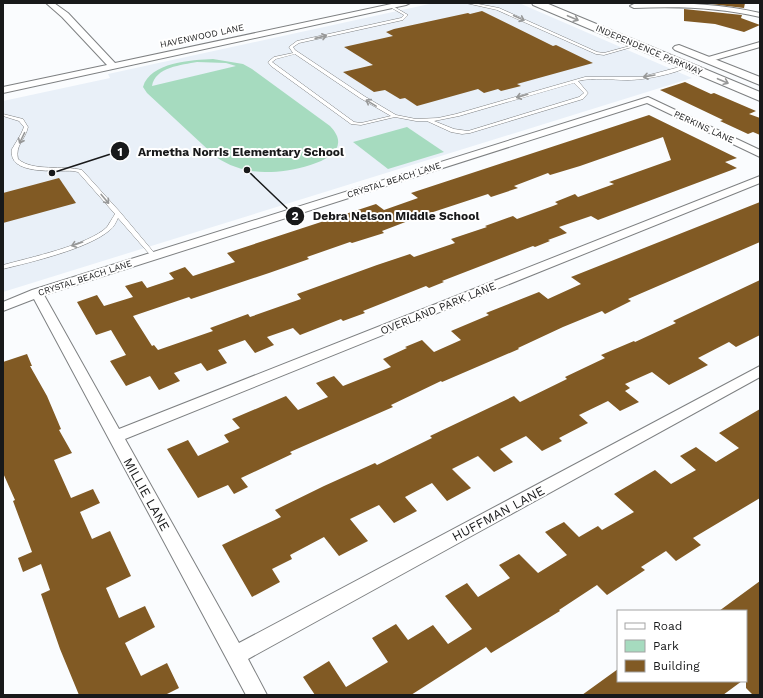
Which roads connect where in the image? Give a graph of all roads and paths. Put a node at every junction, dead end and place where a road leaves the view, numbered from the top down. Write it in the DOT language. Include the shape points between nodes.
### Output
graph roads {
  1 [pos="50,3"];
  2 [pos="406,3"];
  3 [pos="468,3"];
  4 [pos="537,3"];
  5 [pos="391,6"];
  6 [pos="634,6"];
  7 [pos="760,9"];
  8 [pos="748,12"];
  9 [pos="760,15"];
  10 [pos="665,42"];
  11 [pos="760,44"];
  12 [pos="637,45"];
  13 [pos="296,53"];
  14 [pos="708,60"];
  15 [pos="114,66"];
  16 [pos="687,66"];
  17 [pos="575,81"];
  18 [pos="760,81"];
  19 [pos="3,90"];
  20 [pos="760,97"];
  21 [pos="648,100"];
  22 [pos="3,115"];
  23 [pos="395,116"];
  24 [pos="429,120"];
  25 [pos="760,154"];
  26 [pos="760,179"];
  27 [pos="118,213"];
  28 [pos="154,256"];
  29 [pos="3,267"];
  30 [pos="37,293"];
  31 [pos="3,306"];
  32 [pos="760,371"];
  33 [pos="116,436"];
  34 [pos="236,656"];
  35 [pos="257,695"];
  1 -- 15 [label="street"];
  2 -- 5 [label="street, HAVENWOOD LANE"];
  3 -- 12 [label="lane, one-way" via="498,9 596,53 604,54"];
  4 -- 12 [label="main road, INDEPENDENCE PARKWAY, one-way"];
  13 -- 5 [label="lane, one-way" via="291,47 298,42 402,19 406,15"];
  5 -- 15 [label="street, HAVENWOOD LANE"];
  6 -- 8 [label="street" via="693,5"];
  7 -- 8 [label="street"];
  8 -- 9 [label="street"];
  10 -- 14 [label="main road, INDEPENDENCE PARKWAY"];
  11 -- 14 [label="street"];
  12 -- 16 [label="main road, INDEPENDENCE PARKWAY"];
  23 -- 13 [label="lane, one-way"];
  13 -- 23 [label="lane" via="270,62 353,123 361,124"];
  14 -- 16 [label="main road"];
  14 -- 18 [label="main road, INDEPENDENCE PARKWAY"];
  15 -- 19 [label="street, HAVENWOOD LANE"];
  16 -- 17 [label="lane, one-way" via="640,78 595,77"];
  16 -- 20 [label="main road, INDEPENDENCE PARKWAY, one-way"];
  17 -- 24 [label="lane, one-way" via="457,115"];
  17 -- 24 [label="lane" via="586,93 581,98 468,132 450,131"];
  21 -- 25 [label="street, PERKINS LANE"];
  21 -- 28 [label="street, CRYSTAL BEACH LANE"];
  22 -- 27 [label="lane, one-way" via="21,120 26,127 25,135 14,152 19,165 80,171"];
  23 -- 24 [label="lane"];
  26 -- 33 [label="street, OVERLAND PARK LANE"];
  27 -- 28 [label="lane"];
  27 -- 29 [label="lane, one-way" via="109,228 98,236 80,244"];
  28 -- 30 [label="street, CRYSTAL BEACH LANE"];
  30 -- 31 [label="street, CRYSTAL BEACH LANE"];
  30 -- 33 [label="street, MILLIE LANE"];
  32 -- 34 [label="street, HUFFMAN LANE"];
  33 -- 34 [label="street, MILLIE LANE"];
  34 -- 35 [label="street, MILLIE LANE"];
}
